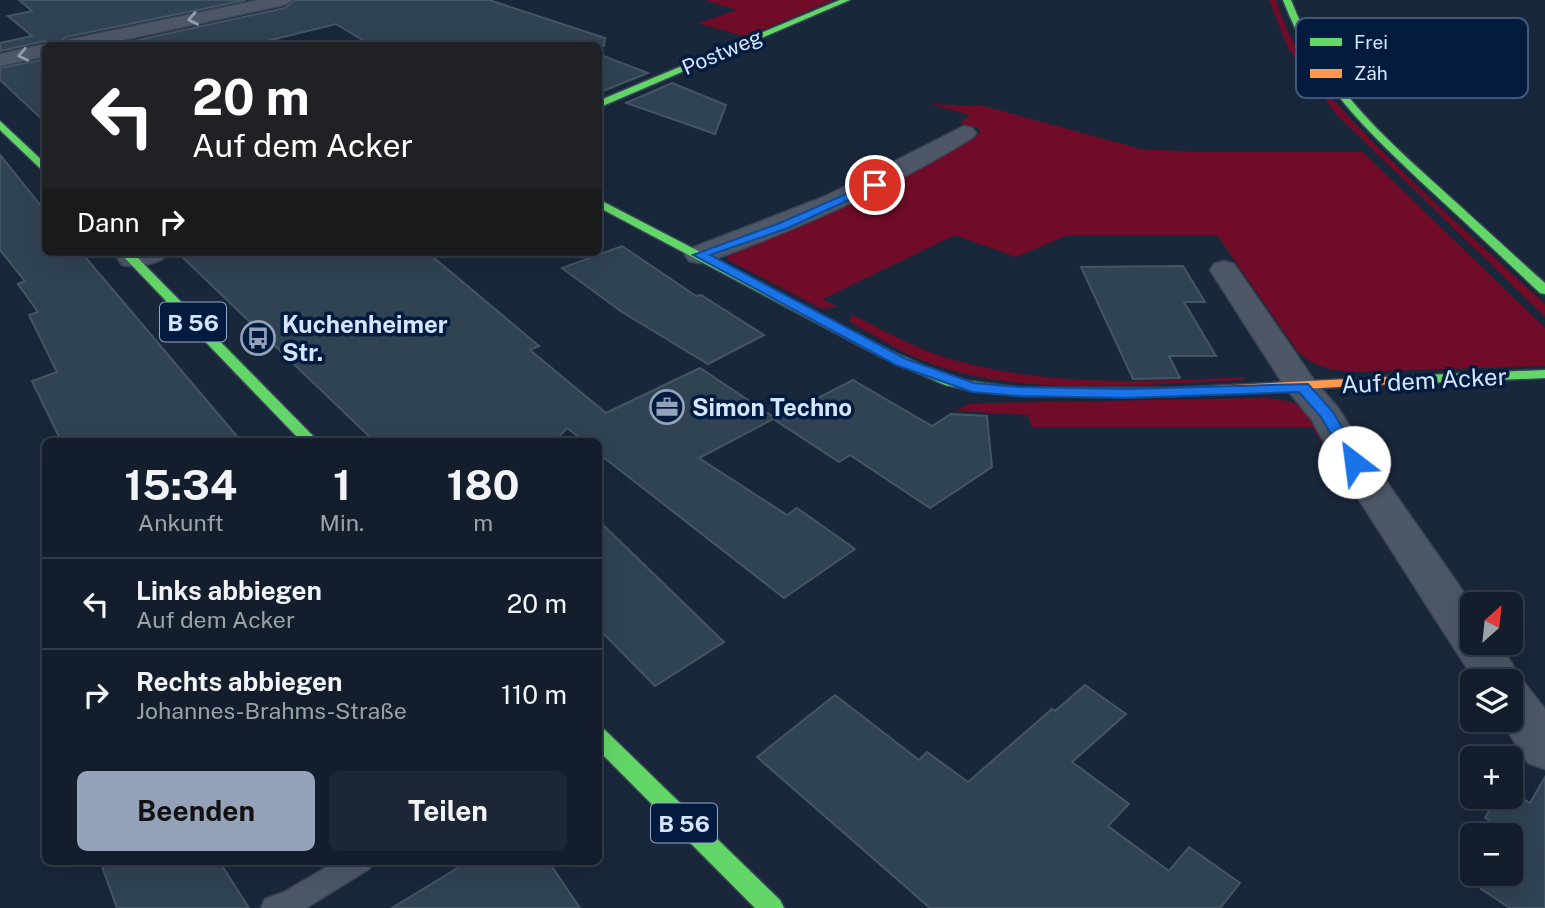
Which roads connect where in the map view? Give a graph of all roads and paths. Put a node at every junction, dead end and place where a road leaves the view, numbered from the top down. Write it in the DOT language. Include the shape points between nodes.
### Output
graph roads {
  1 [pos="284,0"];
  2 [pos="846,0"];
  3 [pos="1287,0"];
  4 [pos="1296,22"];
  5 [pos="86,42"];
  6 [pos="42,51"];
  7 [pos="0,60"];
  8 [pos="1345,98"];
  9 [pos="602,103"];
  10 [pos="0,124"];
  11 [pos="964,133"];
  12 [pos="42,167"];
  13 [pos="602,204"];
  14 [pos="699,255"];
  15 [pos="140,256"];
  16 [pos="1224,270"];
  17 [pos="1545,290"];
  18 [pos="1545,374"];
  19 [pos="1303,387"];
  20 [pos="307,438"];
  21 [pos="1460,621"];
  22 [pos="1523,715"];
  23 [pos="602,740"];
  24 [pos="1545,748"];
  25 [pos="353,865"];
  26 [pos="274,908"];
  27 [pos="772,908"];
  1 -- 5 [label="street, one-way"];
  2 -- 9 [label="street, Postweg"];
  3 -- 4 [label="street"];
  6 -- 7 [label="street, one-way"];
  8 -- 17 [label="street" via="1391,148"];
  10 -- 12 [label="street"];
  11 -- 14 [label="street" via="875,185 784,225"];
  13 -- 14 [label="street, Auf dem Acker"];
  14 -- 19 [label="street, Auf dem Acker" via="907,365 972,387 1126,393"];
  15 -- 20 [label="street, B 56"];
  16 -- 19 [label="street, Auf dem Acker"];
  18 -- 19 [label="street, Auf dem Acker"];
  19 -- 21 [label="street, Auf dem Acker" via="1327,415"];
  22 -- 24 [label="street"];
  23 -- 27 [label="street, B 56"];
  25 -- 26 [label="lane"];
}
